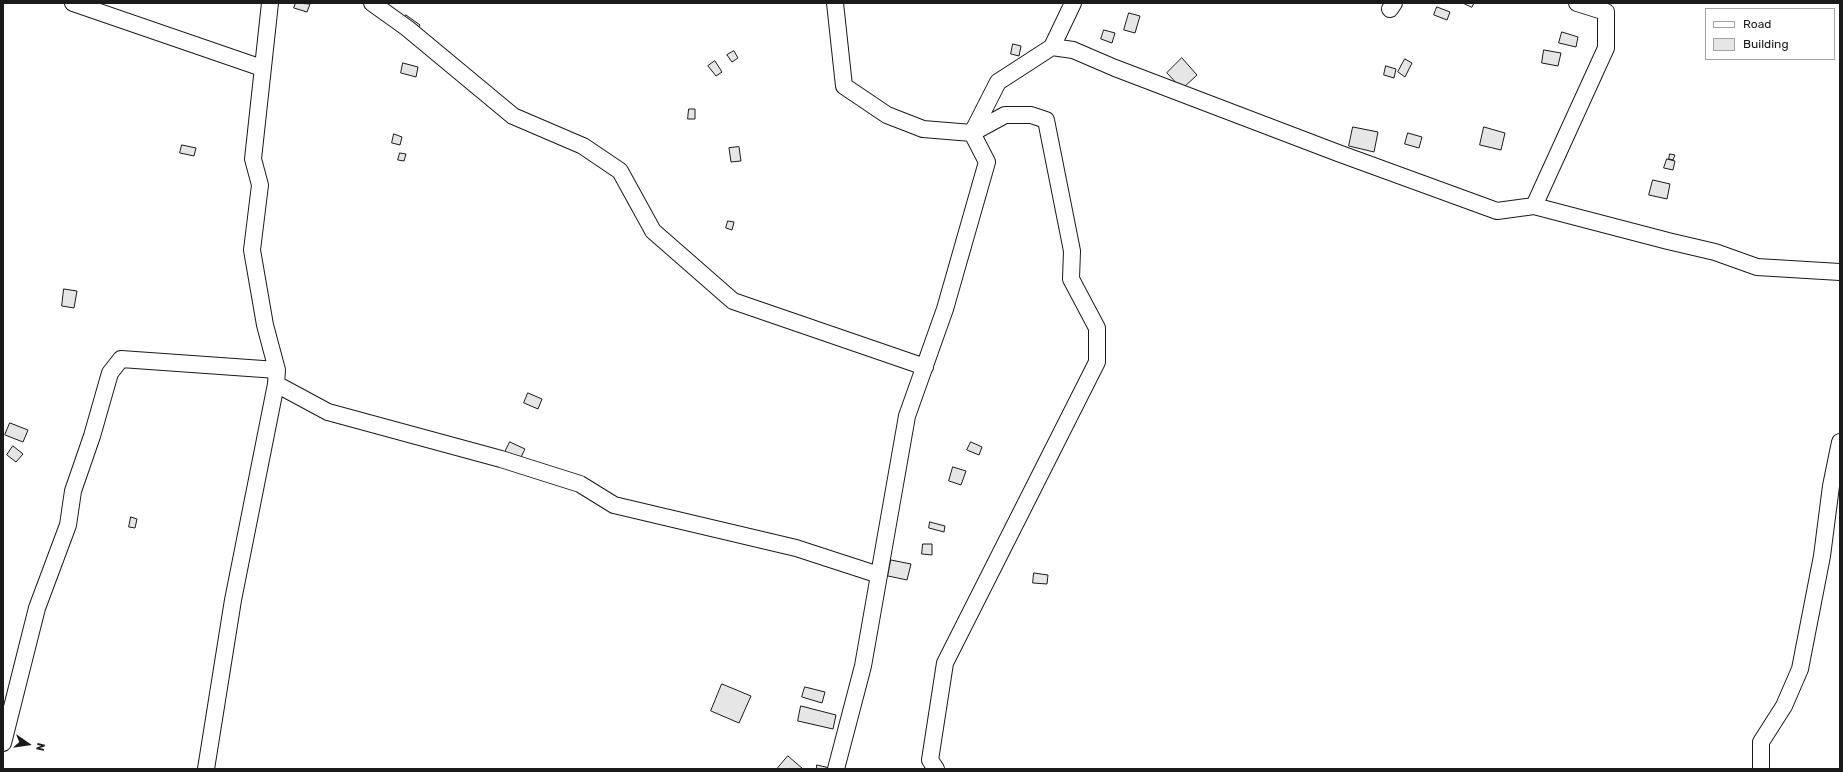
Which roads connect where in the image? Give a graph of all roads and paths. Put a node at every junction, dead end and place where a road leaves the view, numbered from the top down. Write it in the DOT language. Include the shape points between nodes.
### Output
graph roads {
  1 [pos="73,3"];
  2 [pos="270,3"];
  3 [pos="372,3"];
  4 [pos="835,3"];
  5 [pos="1073,3"];
  6 [pos="1577,3"];
  7 [pos="1052,47"];
  8 [pos="262,68"];
  9 [pos="972,133"];
  10 [pos="1534,206"];
  11 [pos="1840,272"];
  12 [pos="925,367"];
  13 [pos="276,377"];
  14 [pos="1840,442"];
  15 [pos="879,575"];
  16 [pos="3,743"];
  17 [pos="206,769"];
  18 [pos="836,769"];
  19 [pos="936,769"];
  20 [pos="1761,769"];
  1 -- 8 [label="street"];
  2 -- 8 [label="street"];
  3 -- 12 [label="street" via="407,28 513,116 583,146 620,171 653,231 732,301"];
  4 -- 9 [label="street" via="844,86 887,114 923,129"];
  5 -- 7 [label="street"];
  6 -- 10 [label="street" via="1606,12 1606,48"];
  7 -- 9 [label="street" via="998,82"];
  7 -- 10 [label="street" via="1073,50 1330,151 1497,211"];
  8 -- 13 [label="street" via="253,159 260,185 252,250"];
  9 -- 12 [label="street" via="987,162 945,309"];
  9 -- 19 [label="street" via="1005,114 1031,115 1046,120 1072,251 1071,279 1097,328 1097,362 945,663 930,760"];
  10 -- 11 [label="street" via="1715,252 1757,267"];
  12 -- 15 [label="street" via="908,416"];
  13 -- 15 [label="street" via="328,412 501,459 580,484 614,505 796,548"];
  13 -- 16 [label="street" via="121,360 110,373 92,436 72,491 68,525 37,608"];
  13 -- 17 [label="street" via="233,600"];
  14 -- 20 [label="street" via="1800,670 1784,706 1760,742"];
  15 -- 18 [label="street" via="863,666"];
}
